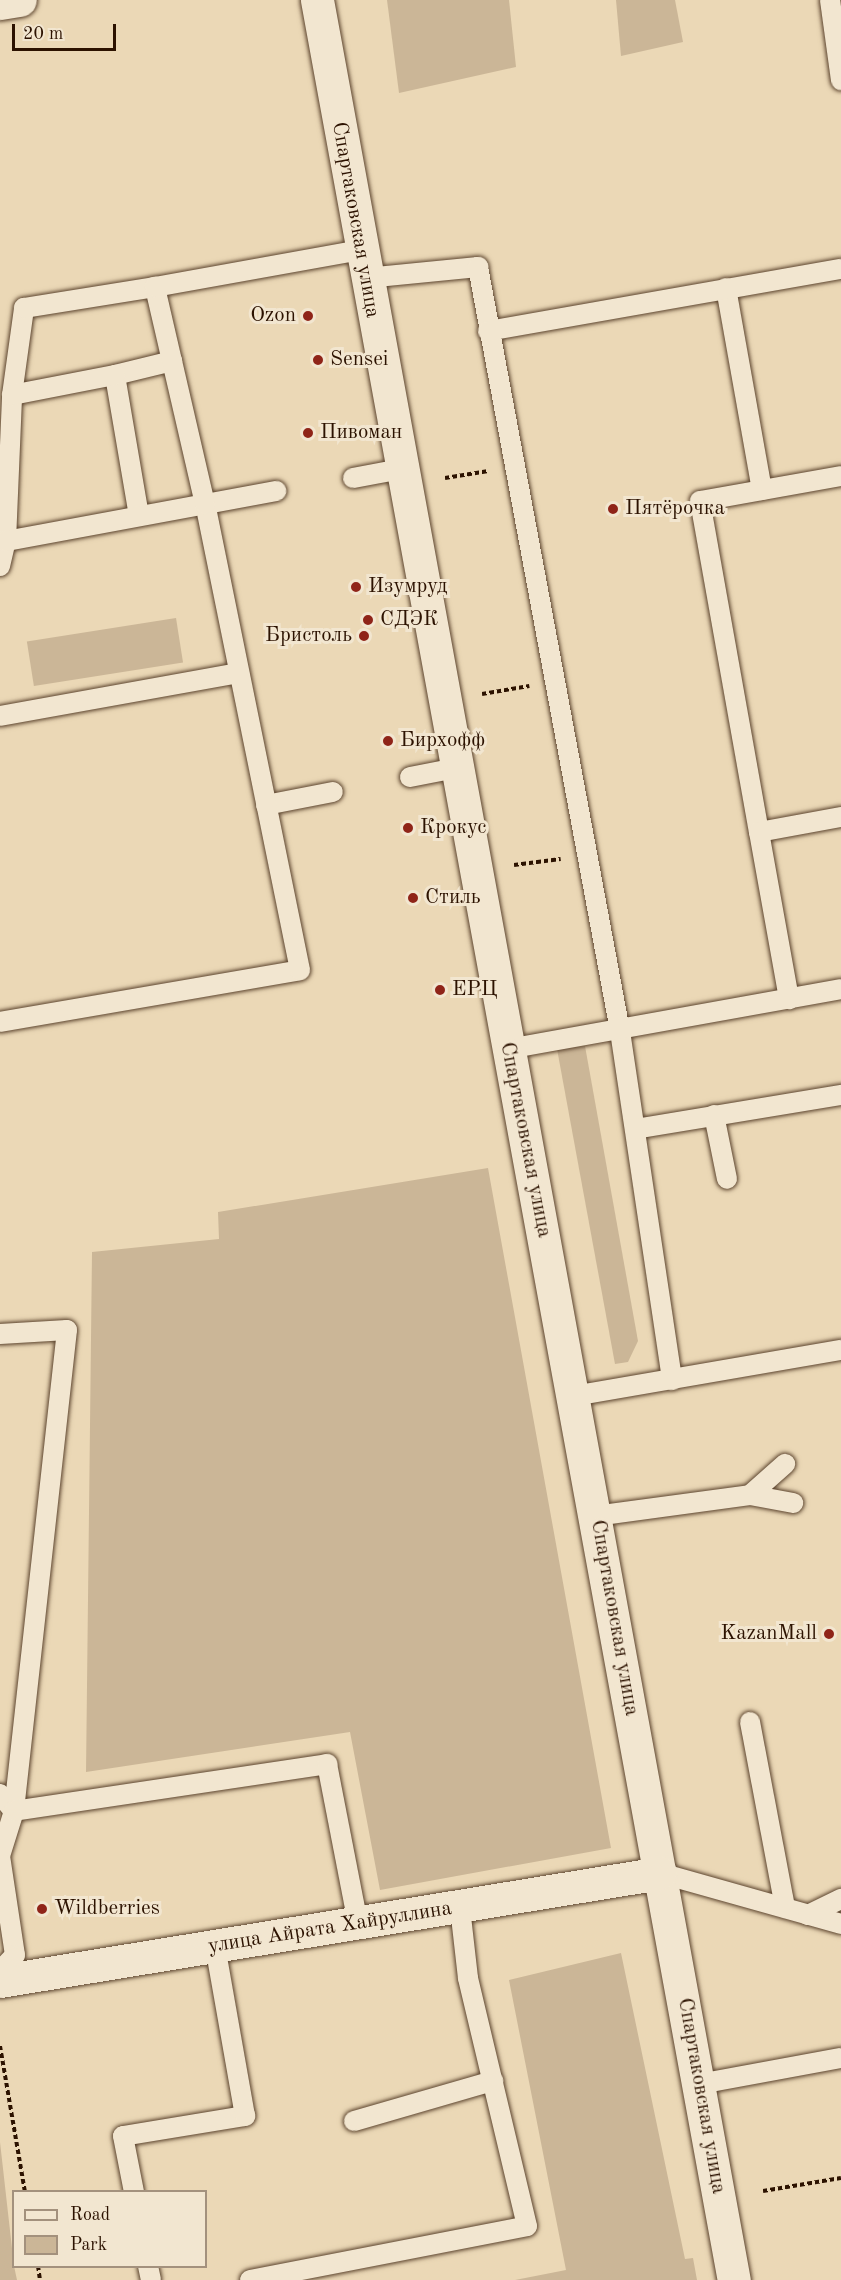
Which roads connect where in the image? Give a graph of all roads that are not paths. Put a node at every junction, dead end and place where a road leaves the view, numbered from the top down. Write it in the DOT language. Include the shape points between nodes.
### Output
graph roads {
  1 [pos="20,0"];
  2 [pos="317,0"];
  3 [pos="830,0"];
  4 [pos="0,3"];
  5 [pos="841,80"];
  6 [pos="363,264"];
  7 [pos="841,269"];
  8 [pos="155,287"];
  9 [pos="726,288"];
  10 [pos="488,331"];
  11 [pos="172,362"];
  12 [pos="115,375"];
  13 [pos="12,395"];
  14 [pos="401,470"];
  15 [pos="841,476"];
  16 [pos="353,478"];
  17 [pos="762,490"];
  18 [pos="276,491"];
  19 [pos="205,504"];
  20 [pos="139,516"];
  21 [pos="6,540"];
  22 [pos="0,566"];
  23 [pos="239,673"];
  24 [pos="0,716"];
  25 [pos="456,768"];
  26 [pos="410,777"];
  27 [pos="333,792"];
  28 [pos="266,805"];
  29 [pos="841,817"];
  30 [pos="759,832"];
  31 [pos="841,989"];
  32 [pos="789,999"];
  33 [pos="0,1022"];
  34 [pos="620,1031"];
  35 [pos="508,1049"];
  36 [pos="841,1095"];
  37 [pos="714,1116"];
  38 [pos="634,1129"];
  39 [pos="727,1179"];
  40 [pos="0,1334"];
  41 [pos="841,1350"];
  42 [pos="672,1380"];
  43 [pos="574,1396"];
  44 [pos="785,1464"];
  45 [pos="750,1496"];
  46 [pos="793,1503"];
  47 [pos="595,1516"];
  48 [pos="750,1722"];
  49 [pos="0,1794"];
  50 [pos="14,1811"];
  51 [pos="660,1873"];
  52 [pos="841,1899"];
  53 [pos="460,1908"];
  54 [pos="785,1908"];
  55 [pos="808,1915"];
  56 [pos="358,1923"];
  57 [pos="841,1924"];
  58 [pos="215,1946"];
  59 [pos="0,1971"];
  60 [pos="0,1981"];
  61 [pos="841,2058"];
  62 [pos="493,2081"];
  63 [pos="699,2084"];
  64 [pos="354,2121"];
  65 [pos="134,2190"];
  66 [pos="250,2280"];
  67 [pos="734,2280"];
  1 -- 4 [label="street"];
  2 -- 6 [label="street, Спартаковская улица"];
  3 -- 5 [label="lane"];
  6 -- 8 [label="lane"];
  6 -- 10 [label="lane" via="478,267"];
  6 -- 14 [label="street, Спартаковская улица"];
  7 -- 9 [label="lane"];
  8 -- 11 [label="lane"];
  8 -- 13 [label="lane" via="24,308"];
  9 -- 10 [label="lane"];
  9 -- 17 [label="lane"];
  10 -- 34 [label="lane"];
  11 -- 12 [label="lane"];
  11 -- 19 [label="lane"];
  12 -- 13 [label="lane"];
  12 -- 20 [label="lane"];
  13 -- 21 [label="lane"];
  14 -- 16 [label="lane"];
  14 -- 25 [label="street, Спартаковская улица"];
  15 -- 17 [label="lane"];
  17 -- 30 [label="lane" via="700,501"];
  18 -- 19 [label="lane"];
  19 -- 20 [label="lane"];
  19 -- 23 [label="lane"];
  20 -- 21 [label="lane"];
  21 -- 22 [label="lane"];
  23 -- 24 [label="lane"];
  23 -- 28 [label="lane"];
  25 -- 26 [label="lane"];
  25 -- 35 [label="street, Спартаковская улица"];
  27 -- 28 [label="lane"];
  28 -- 33 [label="lane" via="300,970"];
  29 -- 30 [label="lane"];
  30 -- 32 [label="lane"];
  31 -- 32 [label="lane"];
  32 -- 34 [label="lane"];
  34 -- 35 [label="lane"];
  34 -- 38 [label="lane"];
  35 -- 43 [label="street, Спартаковская улица"];
  36 -- 37 [label="lane"];
  37 -- 38 [label="lane"];
  37 -- 39 [label="lane"];
  38 -- 42 [label="lane"];
  40 -- 50 [label="lane" via="67,1330"];
  41 -- 42 [label="lane"];
  42 -- 43 [label="lane"];
  43 -- 47 [label="street, Спартаковская улица"];
  44 -- 45 [label="lane"];
  45 -- 46 [label="lane"];
  45 -- 47 [label="lane"];
  47 -- 51 [label="street, Спартаковская улица"];
  48 -- 54 [label="lane"];
  49 -- 50 [label="lane"];
  50 -- 56 [label="lane" via="327,1764"];
  50 -- 59 [label="lane" via="0,1856 15,1955"];
  51 -- 53 [label="street, улица Айрата Хайруллина"];
  51 -- 54 [label="lane"];
  51 -- 63 [label="street, Спартаковская улица"];
  52 -- 55 [label="lane"];
  53 -- 56 [label="street, улица Айрата Хайруллина"];
  53 -- 62 [label="lane" via="468,1978"];
  54 -- 55 [label="lane"];
  55 -- 57 [label="lane"];
  56 -- 58 [label="street, улица Айрата Хайруллина"];
  58 -- 60 [label="street, улица Айрата Хайруллина"];
  58 -- 65 [label="lane" via="245,2116 123,2136"];
  61 -- 63 [label="lane"];
  62 -- 64 [label="lane"];
  62 -- 66 [label="lane" via="527,2226"];
  63 -- 67 [label="street, Спартаковская улица"];
}
